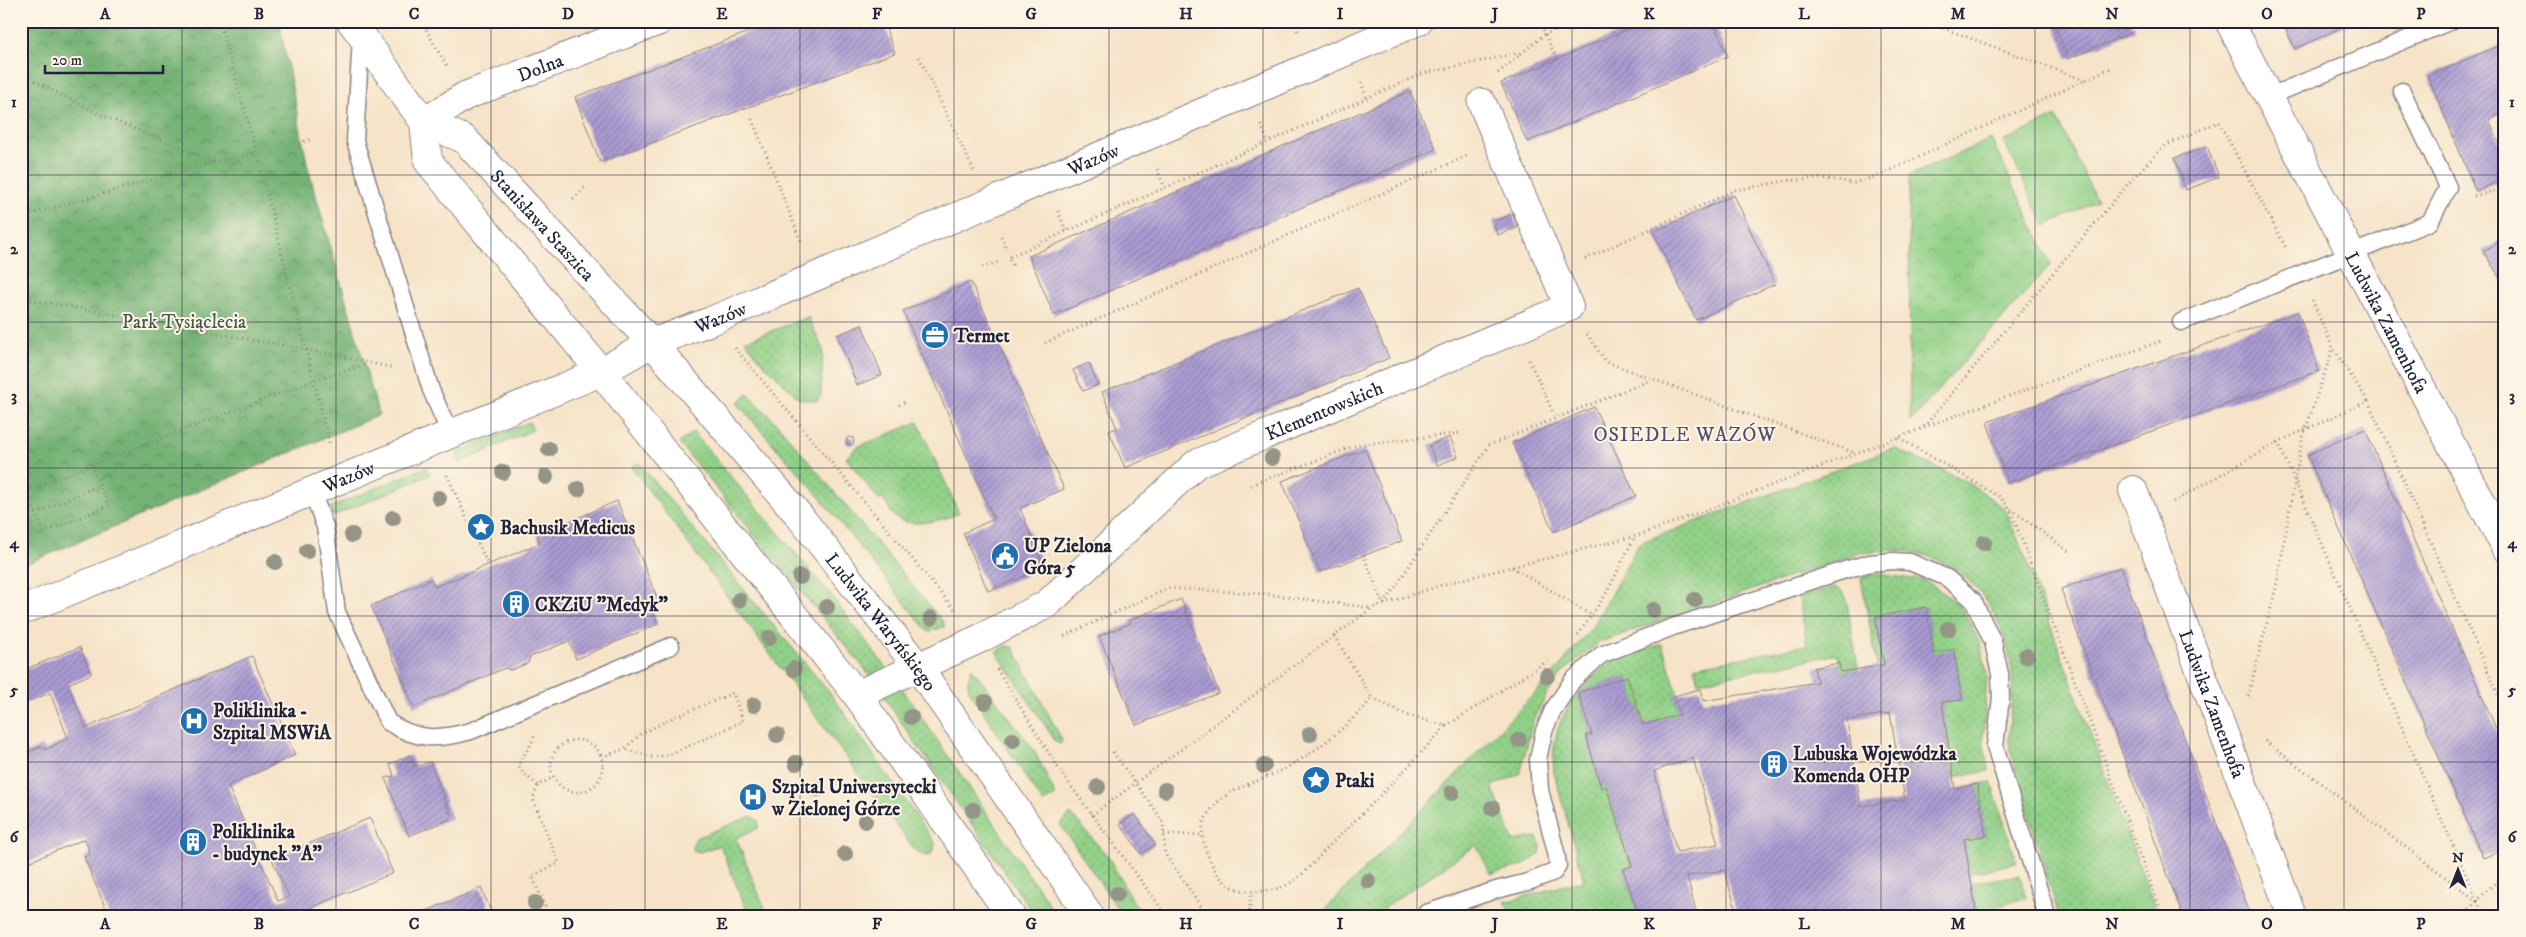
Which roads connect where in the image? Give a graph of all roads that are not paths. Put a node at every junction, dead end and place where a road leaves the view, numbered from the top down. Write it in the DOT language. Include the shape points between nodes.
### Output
graph roads {
  1 [pos="659,21"];
  2 [pos="1418,21"];
  3 [pos="2229,21"];
  4 [pos="2451,21"];
  5 [pos="356,29"];
  6 [pos="2402,92"];
  7 [pos="2268,97"];
  8 [pos="1482,103"];
  9 [pos="424,122"];
  10 [pos="2351,256"];
  11 [pos="2181,322"];
  12 [pos="652,343"];
  13 [pos="602,372"];
  14 [pos="451,436"];
  15 [pos="2133,490"];
  16 [pos="312,491"];
  17 [pos="2505,547"];
  18 [pos="21,612"];
  19 [pos="671,646"];
  20 [pos="918,667"];
  21 [pos="857,695"];
  22 [pos="1425,915"];
  23 [pos="1011,916"];
  24 [pos="1090,916"];
  25 [pos="2046,916"];
  26 [pos="2292,916"];
  1 -- 9 [label="street, Dolna" via="465,96"];
  2 -- 12 [label="street, Wazów" via="711,321"];
  3 -- 7 [label="street, Ludwika Zamenhofa"];
  4 -- 7 [label="lane"];
  5 -- 9 [label="street, Stanisława Staszica"];
  5 -- 14 [label="lane" via="355,141 427,375"];
  6 -- 10 [label="lane" via="2448,187 2430,222"];
  7 -- 10 [label="street, Ludwika Zamenhofa"];
  8 -- 20 [label="street, Klementowskich" via="1569,307 1196,464 1047,604"];
  9 -- 12 [label="street, Stanisława Staszica" via="464,139"];
  9 -- 13 [label="street" via="428,162"];
  10 -- 11 [label="lane"];
  10 -- 17 [label="street, Ludwika Zamenhofa"];
  12 -- 13 [label="street, Wazów"];
  12 -- 20 [label="street, Ludwika Waryńskiego" via="797,513"];
  13 -- 14 [label="street, Wazów"];
  13 -- 21 [label="street"];
  14 -- 16 [label="street, Wazów"];
  15 -- 26 [label="street, Ludwika Zamenhofa"];
  16 -- 18 [label="street, Wazów"];
  16 -- 19 [label="lane" via="324,527 337,612 388,722 405,733 445,738 471,731"];
  20 -- 21 [label="street, Klementowskich"];
  20 -- 24 [label="street, Ludwika Waryńskiego"];
  21 -- 23 [label="street"];
  22 -- 25 [label="lane" via="1554,872 1558,865 1556,852 1540,790 1538,759 1544,731 1553,710 1573,680 1601,655 1800,583 1870,563 1893,560 1910,562 1947,578 1973,600 1994,642 2001,698 1995,746"];
}
